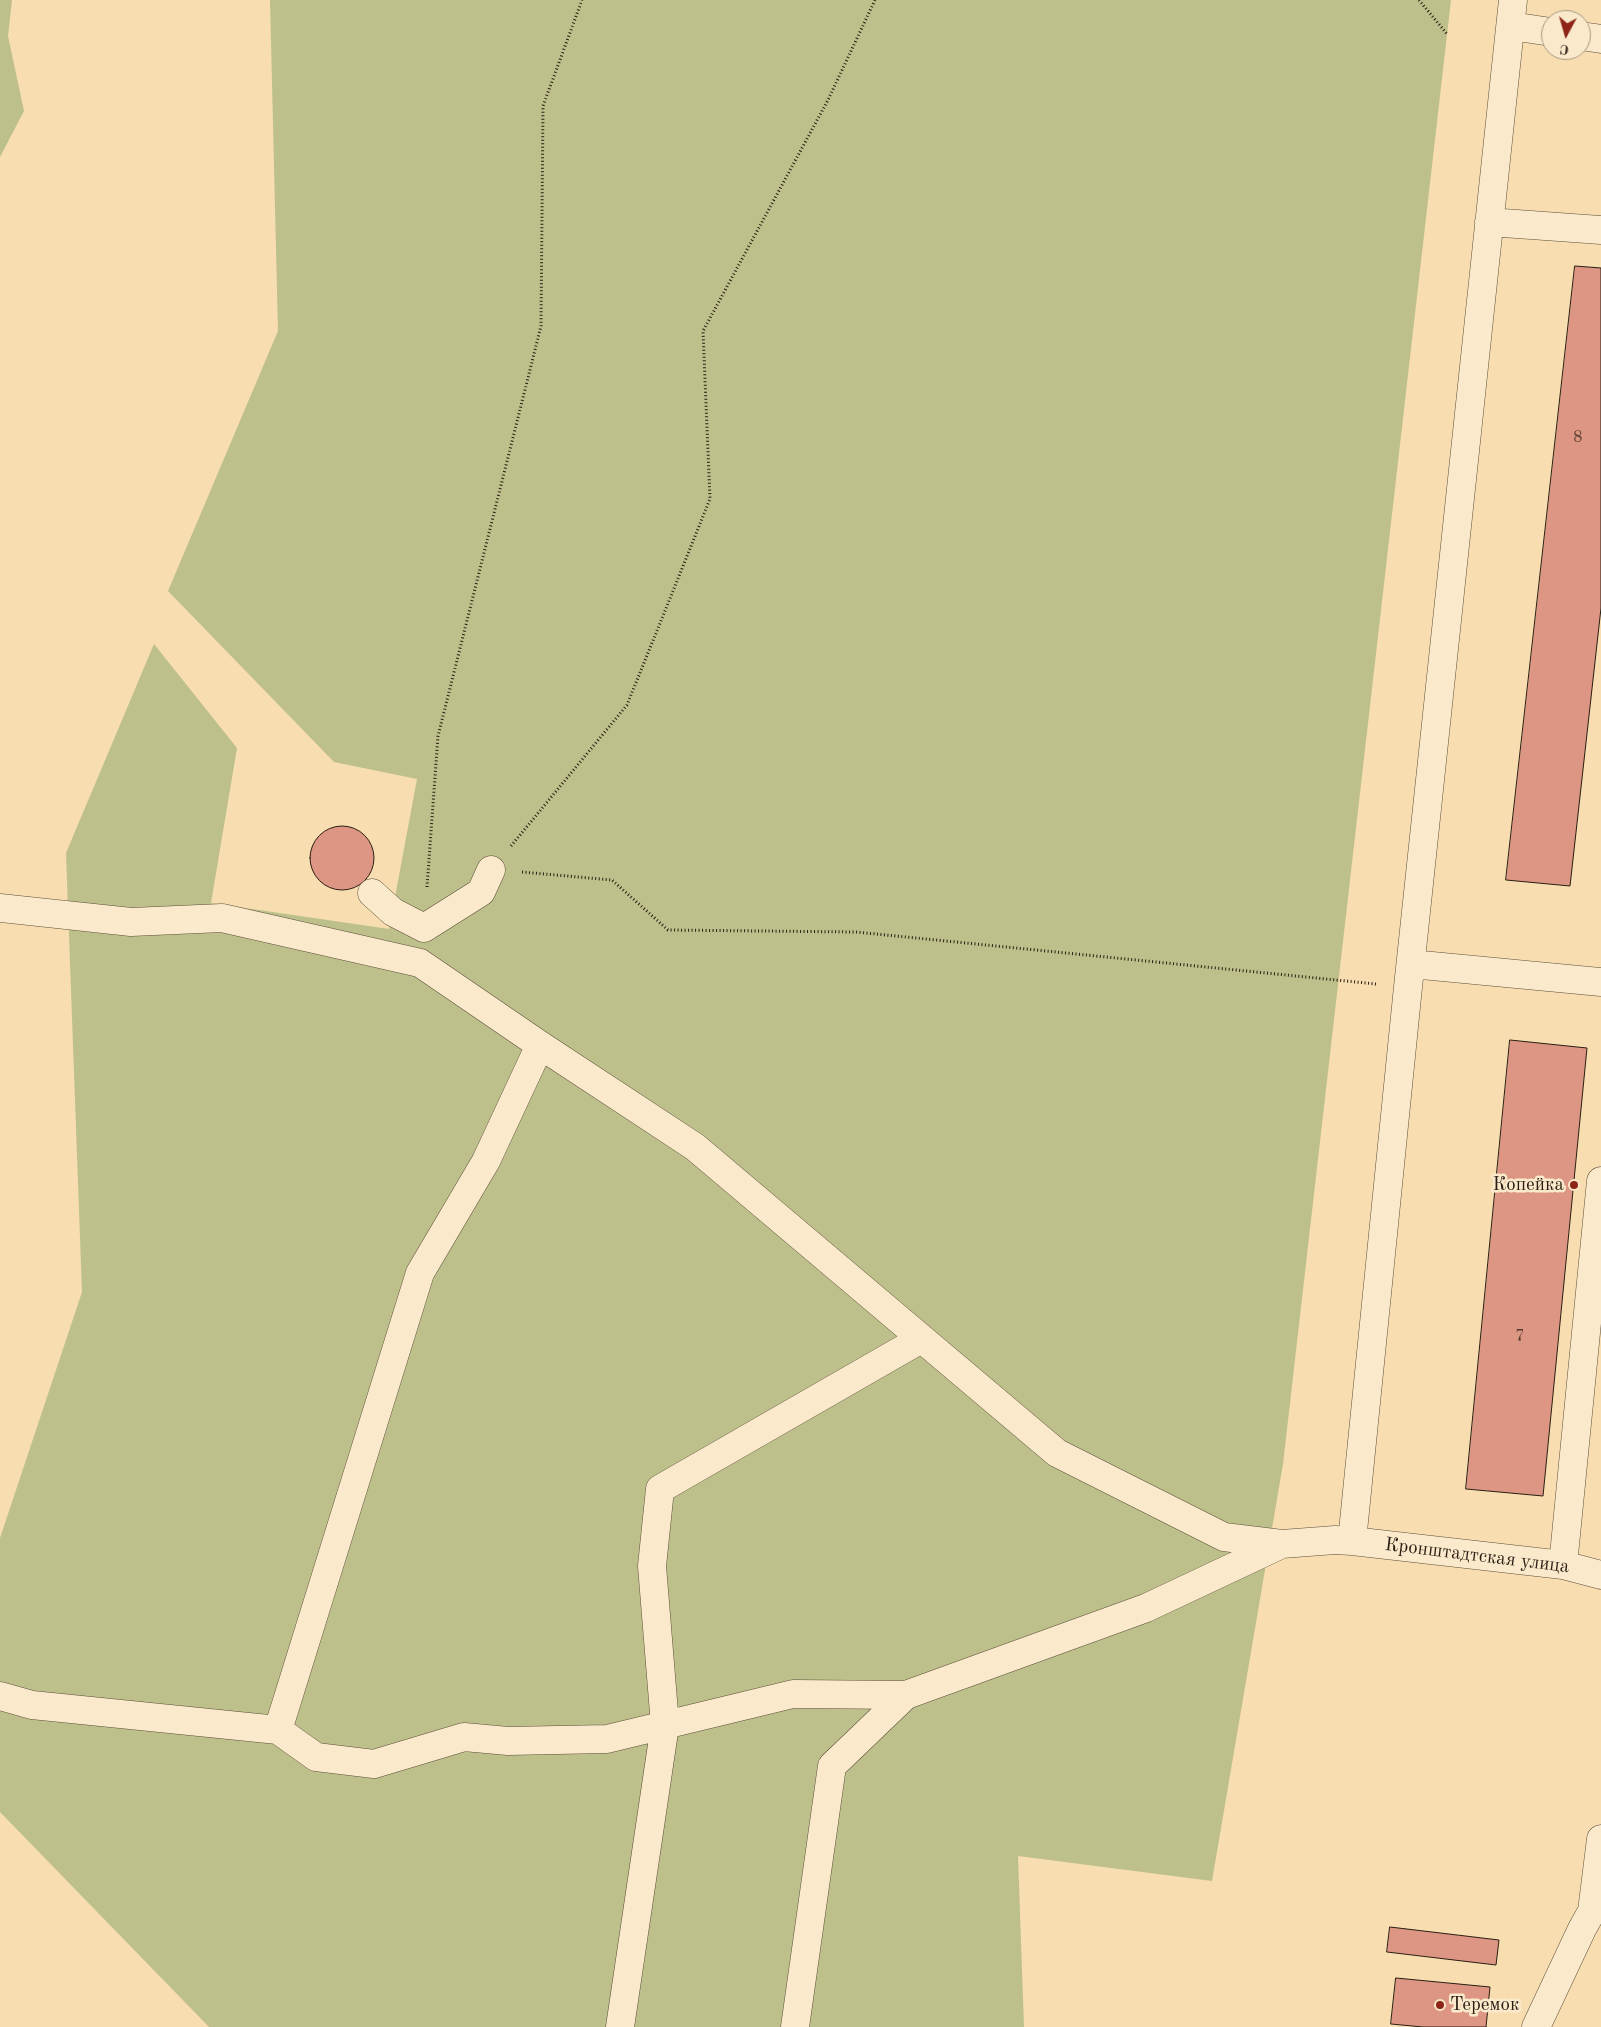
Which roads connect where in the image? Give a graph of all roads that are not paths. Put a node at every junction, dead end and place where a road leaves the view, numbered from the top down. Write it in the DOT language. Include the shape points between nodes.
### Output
graph roads {
  1 [pos="1512,13"];
  2 [pos="1541,27"];
  3 [pos="1489,222"];
  4 [pos="1601,230"];
  5 [pos="491,870"];
  6 [pos="372,893"];
  7 [pos="0,908"];
  8 [pos="424,928"];
  9 [pos="420,963"];
  10 [pos="1409,976"];
  11 [pos="1601,982"];
  12 [pos="540,1045"];
  13 [pos="1601,1181"];
  14 [pos="920,1339"];
  15 [pos="1352,1541"];
  16 [pos="1282,1544"];
  17 [pos="1563,1565"];
  18 [pos="1601,1575"];
  19 [pos="906,1695"];
  20 [pos="0,1696"];
  21 [pos="664,1725"];
  22 [pos="278,1730"];
  23 [pos="1601,1839"];
  24 [pos="1597,1912"];
  25 [pos="620,2027"];
  26 [pos="795,2027"];
  27 [pos="1536,2027"];
  1 -- 2 [label="street"];
  1 -- 3 [label="street"];
  3 -- 4 [label="street"];
  3 -- 10 [label="street"];
  5 -- 8 [label="street" via="482,892"];
  6 -- 8 [label="street" via="392,912"];
  7 -- 9 [label="street" via="131,922 222,918"];
  8 -- 9 [label="street"];
  9 -- 12 [label="street"];
  10 -- 11 [label="street"];
  10 -- 15 [label="street"];
  12 -- 14 [label="street" via="695,1147"];
  12 -- 22 [label="street" via="486,1161 420,1274"];
  13 -- 17 [label="street"];
  14 -- 16 [label="street" via="1057,1453 1224,1537"];
  14 -- 21 [label="street" via="660,1490 652,1566"];
  15 -- 16 [label="street, Кронштадтская улица"];
  15 -- 17 [label="street, Кронштадтская улица"];
  16 -- 19 [label="street" via="1146,1608"];
  17 -- 18 [label="street, Кронштадтская улица"];
  19 -- 21 [label="street" via="793,1694"];
  19 -- 26 [label="street" via="832,1766"];
  20 -- 22 [label="street" via="32,1705"];
  21 -- 22 [label="street" via="607,1739 508,1741 464,1737 374,1764 316,1757"];
  21 -- 25 [label="street"];
  23 -- 24 [label="street"];
  24 -- 27 [label="street" via="1582,1929"];
}
